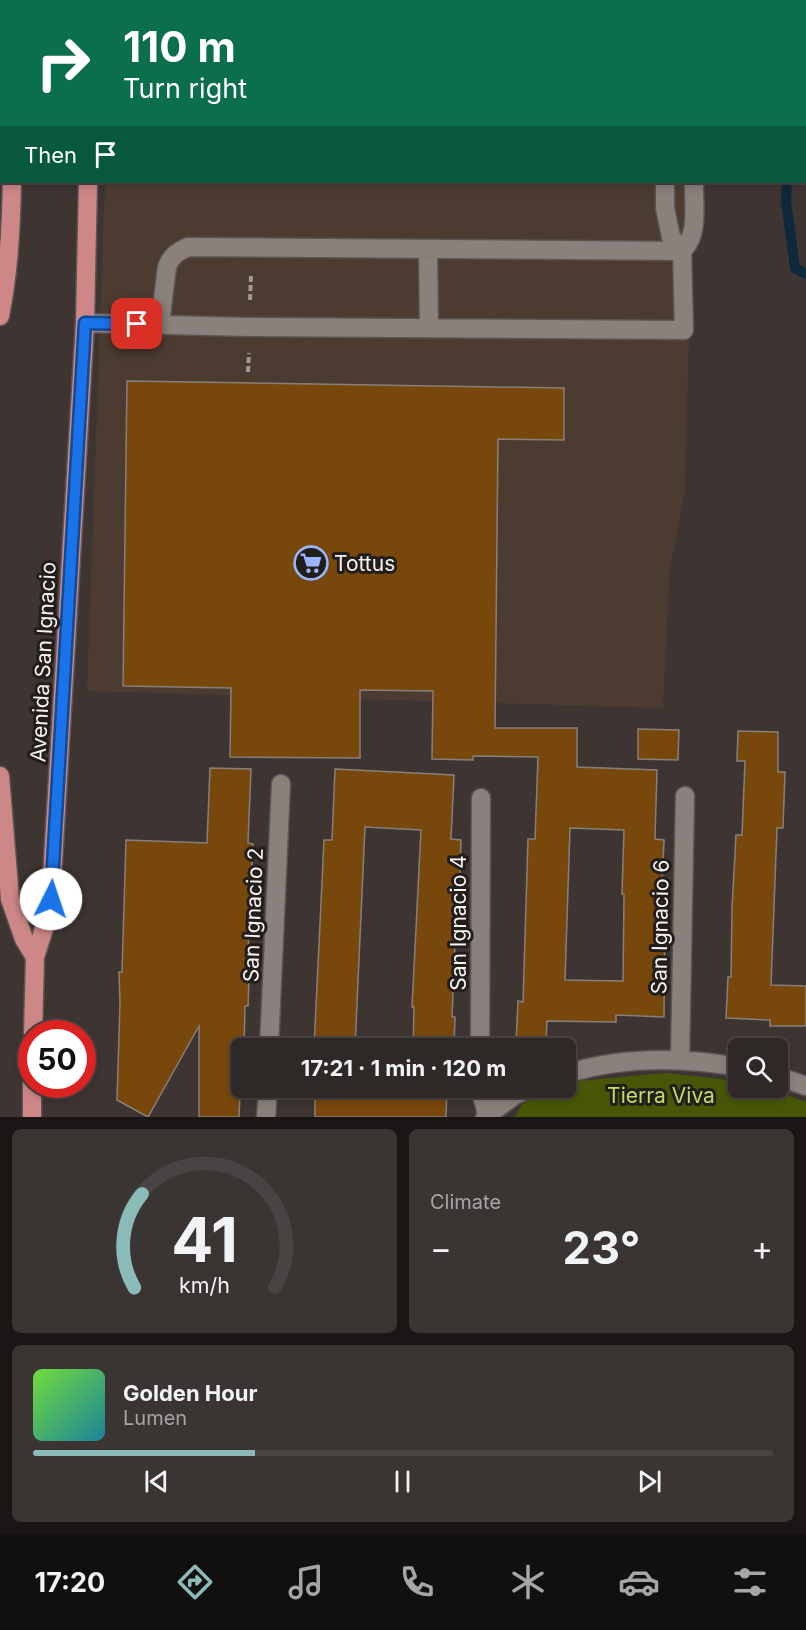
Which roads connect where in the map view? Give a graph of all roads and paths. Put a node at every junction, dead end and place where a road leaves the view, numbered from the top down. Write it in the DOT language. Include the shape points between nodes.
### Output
graph roads {
  1 [pos="12,183"];
  2 [pos="88,183"];
  3 [pos="665,183"];
  4 [pos="694,183"];
  5 [pos="428,249"];
  6 [pos="682,251"];
  7 [pos="0,316"];
  8 [pos="85,323"];
  9 [pos="160,324"];
  10 [pos="429,328"];
  11 [pos="0,776"];
  12 [pos="281,784"];
  13 [pos="685,796"];
  14 [pos="482,798"];
  15 [pos="35,957"];
  16 [pos="33,1020"];
  17 [pos="269,1038"];
  18 [pos="480,1038"];
  19 [pos="680,1060"];
  20 [pos="728,1066"];
  21 [pos="576,1072"];
  22 [pos="788,1080"];
  23 [pos="806,1086"];
  24 [pos="32,1098"];
  25 [pos="267,1098"];
  26 [pos="482,1098"];
  27 [pos="511,1098"];
  28 [pos="486,1116"];
  29 [pos="32,1117"];
  30 [pos="266,1117"];
  1 -- 7 [label="main road" via="8,276"];
  2 -- 8 [label="main road, Avenida San Ignacio"];
  3 -- 6 [label="street" via="671,237"];
  4 -- 6 [label="street" via="693,234"];
  5 -- 6 [label="street"];
  5 -- 9 [label="street" via="188,247 170,259"];
  5 -- 10 [label="street"];
  6 -- 10 [label="street" via="684,330"];
  8 -- 9 [label="street"];
  8 -- 15 [label="main road, Avenida San Ignacio" via="52,878 47,919"];
  9 -- 10 [label="street"];
  11 -- 15 [label="main road, Avenida San Ignacio" via="10,899"];
  12 -- 17 [label="street, San Ignacio 2"];
  13 -- 19 [label="street, San Ignacio 6"];
  14 -- 18 [label="street, San Ignacio 4"];
  15 -- 16 [label="main road"];
  19 -- 20 [label="street"];
  19 -- 21 [label="street" via="641,1060"];
  22 -- 23 [label="street"];
  24 -- 29 [label="main road"];
  25 -- 30 [label="street"];
  26 -- 28 [label="street"];
  27 -- 28 [label="street"];
}
